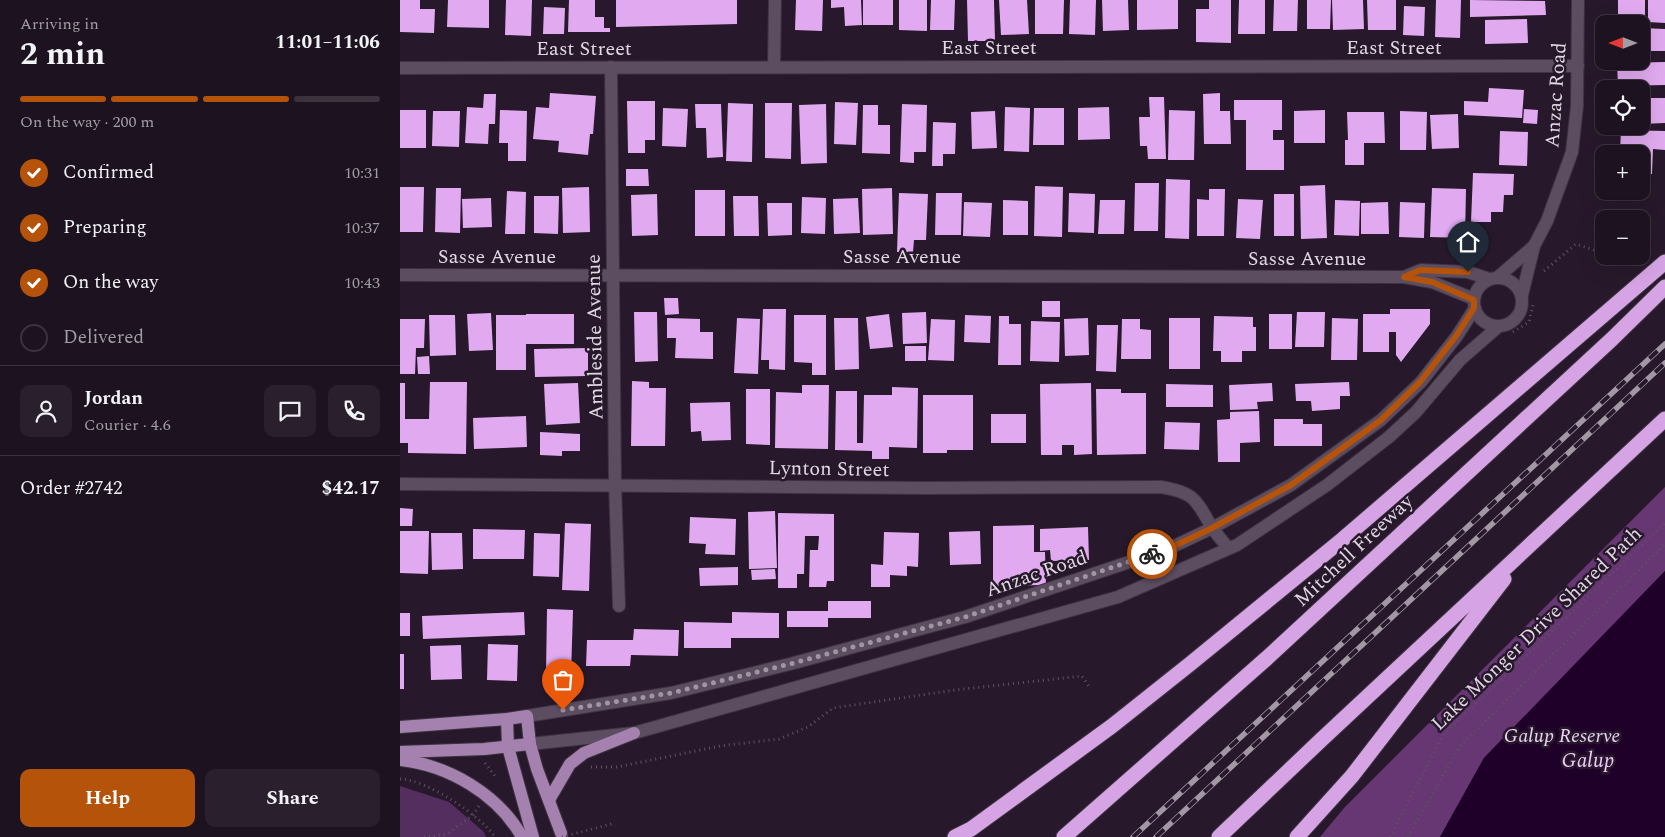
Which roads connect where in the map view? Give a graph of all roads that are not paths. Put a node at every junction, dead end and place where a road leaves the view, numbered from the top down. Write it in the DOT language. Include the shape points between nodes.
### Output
graph roads {
  1 [pos="775,0"];
  2 [pos="1578,0"];
  3 [pos="774,66"];
  4 [pos="1578,66"];
  5 [pos="611,67"];
  6 [pos="400,68"];
  7 [pos="1534,246"];
  8 [pos="1665,262"];
  9 [pos="612,274"];
  10 [pos="400,275"];
  11 [pos="1404,277"];
  12 [pos="1494,278"];
  13 [pos="1665,287"];
  14 [pos="1522,295"];
  15 [pos="1474,304"];
  16 [pos="1499,326"];
  17 [pos="1665,419"];
  18 [pos="400,484"];
  19 [pos="615,484"];
  20 [pos="1212,528"];
  21 [pos="1531,544"];
  22 [pos="1228,548"];
  23 [pos="619,606"];
  24 [pos="527,716"];
  25 [pos="507,719"];
  26 [pos="400,727"];
  27 [pos="634,733"];
  28 [pos="530,744"];
  29 [pos="508,747"];
  30 [pos="400,752"];
  31 [pos="400,760"];
  32 [pos="549,800"];
  33 [pos="561,835"];
  34 [pos="522,837"];
  35 [pos="533,837"];
  36 [pos="955,837"];
  37 [pos="1064,837"];
  38 [pos="1219,837"];
  39 [pos="1297,837"];
  1 -- 3 [label="street"];
  2 -- 4 [label="street, Anzac Road"];
  3 -- 4 [label="street, East Street"];
  3 -- 5 [label="street, East Street"];
  4 -- 7 [label="street, Anzac Road" via="1572,152 1547,221"];
  5 -- 6 [label="street, East Street"];
  5 -- 9 [label="street, Ambleside Avenue"];
  7 -- 12 [label="street, Anzac Road"];
  7 -- 14 [label="street, Anzac Road"];
  8 -- 36 [label="highway" via="1343,538 1190,664 1096,737 971,829"];
  9 -- 10 [label="street, Sasse Avenue"];
  9 -- 11 [label="street, Sasse Avenue"];
  9 -- 19 [label="street, Ambleside Avenue"];
  11 -- 12 [label="street, Sasse Avenue" via="1420,270 1468,272"];
  11 -- 15 [label="street, Sasse Avenue" via="1432,282"];
  12 -- 14 [label="street" via="1512,282"];
  12 -- 15 [label="street" via="1482,283"];
  13 -- 37 [label="highway, Mitchell Freeway" via="1267,658"];
  14 -- 16 [label="street" via="1520,314"];
  15 -- 16 [label="street" via="1484,322"];
  15 -- 20 [label="street, Anzac Road" via="1456,336 1420,382 1381,420 1291,485"];
  16 -- 22 [label="street" via="1460,360 1416,412 1389,437 1327,486"];
  17 -- 21 [label="highway"];
  18 -- 19 [label="street, Lynton Street"];
  19 -- 20 [label="street, Lynton Street" via="925,488 1161,486 1192,496 1205,512"];
  19 -- 23 [label="street, Ambleside Avenue"];
  20 -- 22 [label="street, Lynton Street"];
  20 -- 24 [label="street, Anzac Road" via="1168,549 965,617 671,693"];
  21 -- 38 [label="highway"];
  21 -- 39 [label="highway" via="1352,776"];
  22 -- 27 [label="street" via="1118,597"];
  24 -- 25 [label="main road"];
  24 -- 28 [label="main road"];
  25 -- 26 [label="main road"];
  25 -- 29 [label="main road"];
  27 -- 28 [label="street"];
  27 -- 32 [label="main road" via="584,753 570,764"];
  28 -- 29 [label="main road"];
  28 -- 32 [label="main road"];
  29 -- 30 [label="main road"];
  29 -- 35 [label="main road"];
  31 -- 34 [label="main road" via="418,762 463,779 505,813"];
  32 -- 33 [label="main road"];
}
